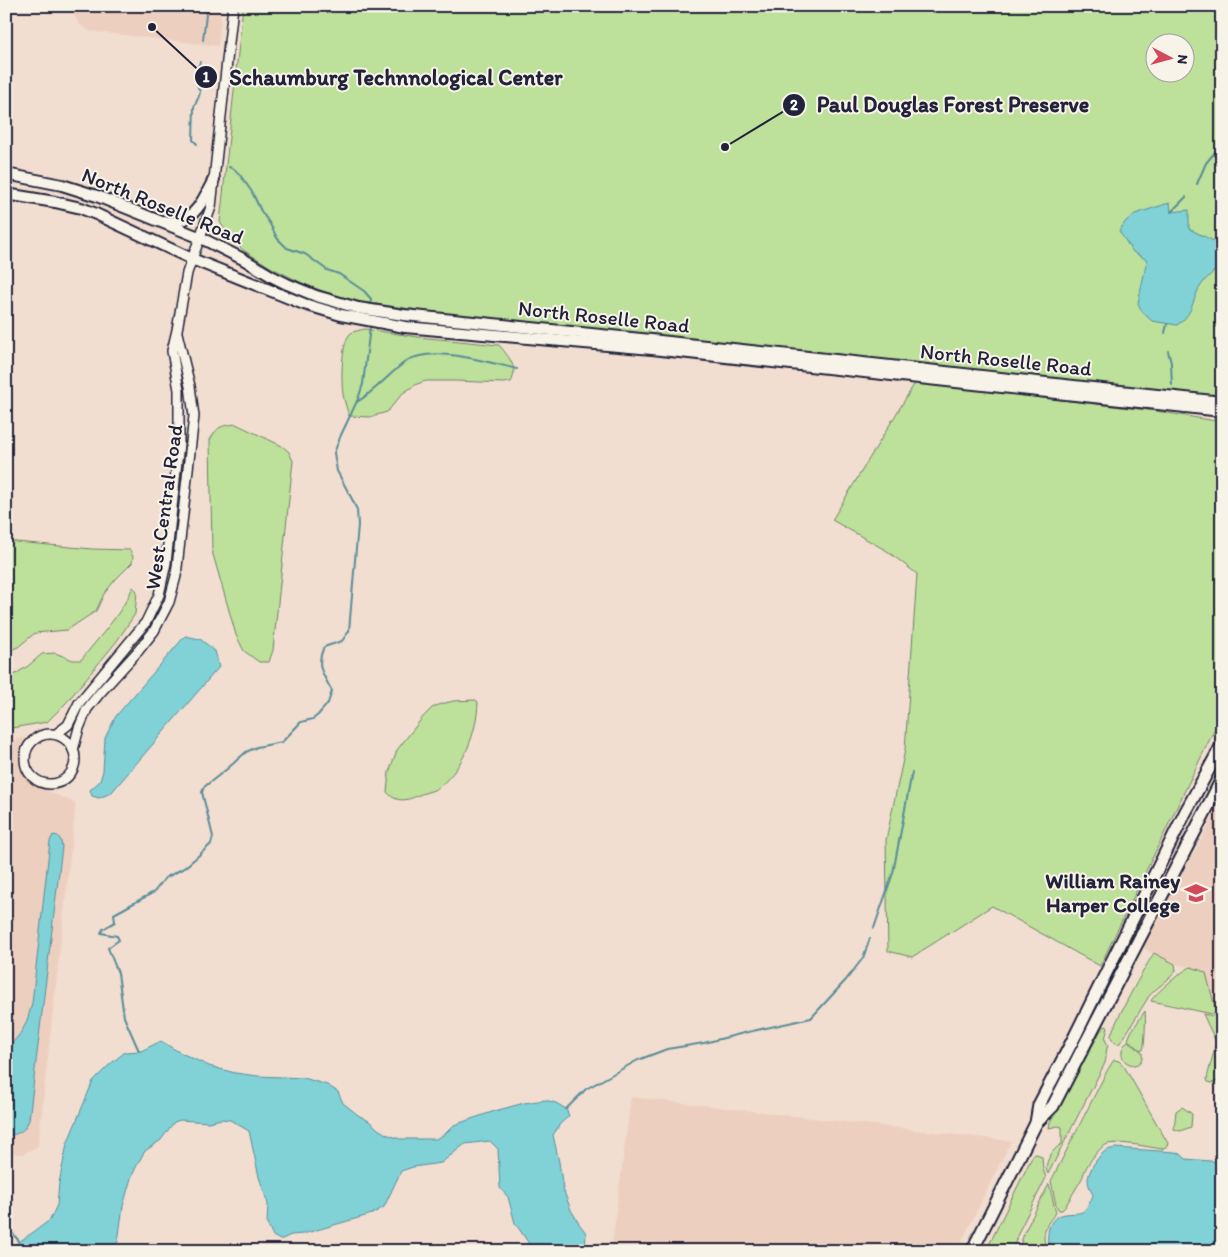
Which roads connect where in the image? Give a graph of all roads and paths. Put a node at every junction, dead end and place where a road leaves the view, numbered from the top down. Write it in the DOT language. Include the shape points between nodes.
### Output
graph roads {
  1 [pos="232,6"];
  2 [pos="6,174"];
  3 [pos="214,179"];
  4 [pos="6,194"];
  5 [pos="163,222"];
  6 [pos="201,238"];
  7 [pos="192,259"];
  8 [pos="177,330"];
  9 [pos="1222,402"];
  10 [pos="1222,412"];
  11 [pos="179,443"];
  12 [pos="192,444"];
  13 [pos="170,527"];
  14 [pos="182,529"];
  15 [pos="155,603"];
  16 [pos="165,609"];
  17 [pos="56,734"];
  18 [pos="1222,745"];
  19 [pos="73,750"];
  20 [pos="1222,779"];
  21 [pos="1036,1123"];
  22 [pos="972,1251"];
  1 -- 3 [label="street, West Central Road"];
  2 -- 5 [label="main road, North Roselle Road" via="79,190"];
  3 -- 5 [label="main road" via="190,216 180,221"];
  3 -- 6 [label="street, West Central Road" via="211,208"];
  4 -- 7 [label="main road, North Roselle Road" via="54,202 96,214"];
  5 -- 6 [label="main road, North Roselle Road"];
  6 -- 7 [label="street, West Central Road"];
  6 -- 9 [label="main road, North Roselle Road" via="243,258 272,277 316,296 382,313"];
  7 -- 8 [label="street, West Central Road"];
  7 -- 10 [label="main road, North Roselle Road" via="304,304 340,315 405,327 662,350"];
  8 -- 11 [label="street, West Central Road" via="172,351 179,390"];
  8 -- 12 [label="street, West Central Road" via="194,416"];
  11 -- 12 [label="street"];
  11 -- 13 [label="street, West Central Road"];
  12 -- 14 [label="street, West Central Road"];
  13 -- 14 [label="street"];
  13 -- 15 [label="street, West Central Road" via="166,563"];
  14 -- 16 [label="street, West Central Road" via="176,576"];
  15 -- 16 [label="street"];
  15 -- 17 [label="street, West Central Road" via="146,622 79,703 68,725"];
  16 -- 19 [label="street, West Central Road" via="154,631 87,709"];
  17 -- 19 [label="street" via="63,737"];
  17 -- 19 [label="street" via="37,737 26,750 25,762 33,777 45,784 64,780 75,763"];
  18 -- 21 [label="main road" via="1039,1105"];
  20 -- 21 [label="main road" via="1053,1106"];
  21 -- 22 [label="main road"];
}
